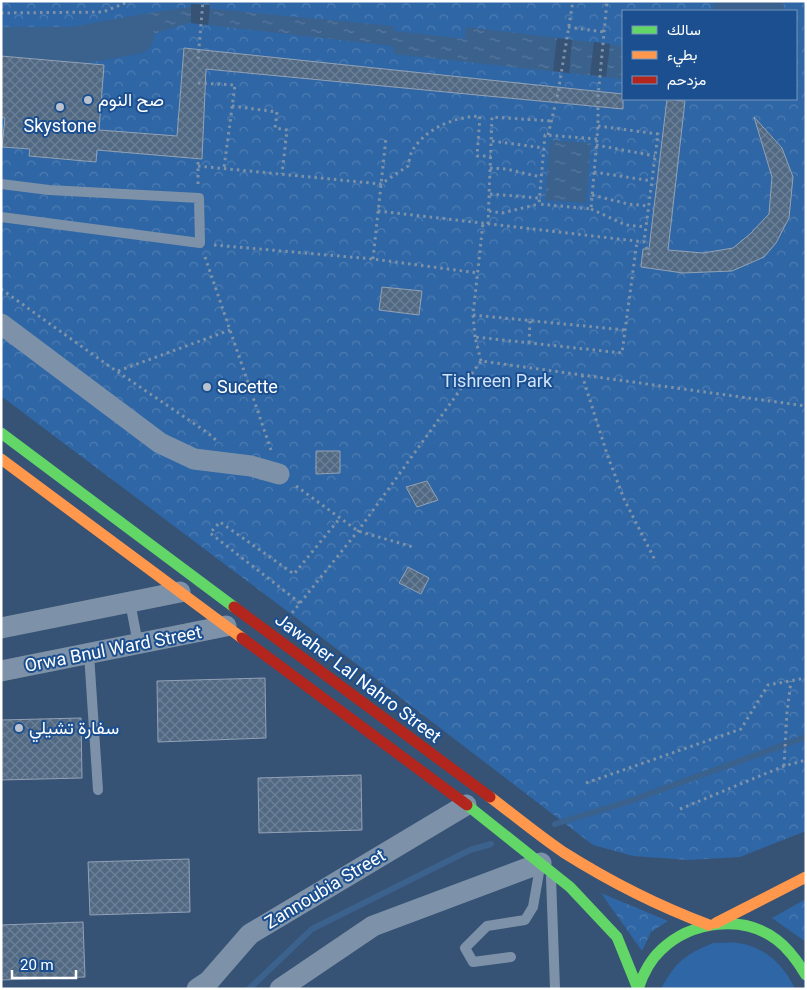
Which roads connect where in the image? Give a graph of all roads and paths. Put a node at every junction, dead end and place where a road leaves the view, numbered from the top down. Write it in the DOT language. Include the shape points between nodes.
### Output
graph roads {
  1 [pos="130,1"];
  2 [pos="204,1"];
  3 [pos="573,1"];
  4 [pos="607,1"];
  5 [pos="1,13"];
  6 [pos="568,27"];
  7 [pos="604,32"];
  8 [pos="198,59"];
  9 [pos="198,83"];
  10 [pos="232,106"];
  11 [pos="551,121"];
  12 [pos="598,126"];
  13 [pos="548,135"];
  14 [pos="386,138"];
  15 [pos="597,139"];
  16 [pos="492,141"];
  17 [pos="596,145"];
  18 [pos="544,148"];
  19 [pos="491,156"];
  20 [pos="655,156"];
  21 [pos="224,168"];
  22 [pos="490,168"];
  23 [pos="594,172"];
  24 [pos="282,174"];
  25 [pos="541,177"];
  26 [pos="652,181"];
  27 [pos="1,184"];
  28 [pos="381,184"];
  29 [pos="490,194"];
  30 [pos="592,195"];
  31 [pos="199,198"];
  32 [pos="540,198"];
  33 [pos="539,204"];
  34 [pos="649,206"];
  35 [pos="591,209"];
  36 [pos="378,211"];
  37 [pos="489,212"];
  38 [pos="1,218"];
  39 [pos="485,224"];
  40 [pos="646,227"];
  41 [pos="637,242"];
  42 [pos="644,242"];
  43 [pos="200,243"];
  44 [pos="651,258"];
  45 [pos="373,260"];
  46 [pos="478,273"];
  47 [pos="1,289"];
  48 [pos="473,315"];
  49 [pos="530,321"];
  50 [pos="1,324"];
  51 [pos="230,330"];
  52 [pos="625,330"];
  53 [pos="475,337"];
  54 [pos="529,343"];
  55 [pos="481,361"];
  56 [pos="117,372"];
  57 [pos="582,375"];
  58 [pos="806,406"];
  59 [pos="1,433"];
  60 [pos="1,459"];
  61 [pos="240,465"];
  62 [pos="279,474"];
  63 [pos="340,518"];
  64 [pos="358,531"];
  65 [pos="413,547"];
  66 [pos="656,562"];
  67 [pos="180,592"];
  68 [pos="130,602"];
  69 [pos="300,603"];
  70 [pos="226,626"];
  71 [pos="1,628"];
  72 [pos="274,637"];
  73 [pos="138,644"];
  74 [pos="89,654"];
  75 [pos="1,671"];
  76 [pos="806,678"];
  77 [pos="791,681"];
  78 [pos="806,760"];
  79 [pos="784,766"];
  80 [pos="586,783"];
  81 [pos="98,790"];
  82 [pos="466,805"];
  83 [pos="680,809"];
  84 [pos="546,867"];
  85 [pos="806,877"];
  86 [pos="712,924"];
  87 [pos="511,956"];
  88 [pos="806,974"];
  89 [pos="197,989"];
  90 [pos="280,989"];
  91 [pos="555,989"];
  92 [pos="638,989"];
  1 -- 5 [label="path" via="103,12"];
  2 -- 8 [label="path"];
  3 -- 6 [label="path"];
  4 -- 7 [label="path"];
  6 -- 7 [label="path"];
  6 -- 11 [label="path"];
  7 -- 12 [label="path"];
  9 -- 10 [label="path" via="235,85"];
  10 -- 21 [label="path"];
  10 -- 24 [label="path" via="277,112 275,128 287,130"];
  11 -- 13 [label="path"];
  11 -- 16 [label="path" via="492,117"];
  12 -- 15 [label="path"];
  12 -- 20 [label="path" via="658,134"];
  13 -- 15 [label="path"];
  13 -- 18 [label="path" via="545,134"];
  14 -- 28 [label="path"];
  15 -- 17 [label="path"];
  16 -- 18 [label="path"];
  16 -- 19 [label="path"];
  17 -- 20 [label="path"];
  17 -- 23 [label="path"];
  18 -- 25 [label="path"];
  19 -- 22 [label="path"];
  19 -- 28 [label="path" via="477,156 480,116 448,122 426,134 411,152 408,166"];
  20 -- 26 [label="path"];
  21 -- 24 [label="path"];
  21 -- 31 [label="path" via="198,164"];
  22 -- 25 [label="path"];
  22 -- 29 [label="path"];
  23 -- 26 [label="path"];
  23 -- 30 [label="path"];
  24 -- 28 [label="path"];
  25 -- 32 [label="path"];
  26 -- 34 [label="path"];
  27 -- 31 [label="lane" via="49,190"];
  28 -- 36 [label="path"];
  29 -- 32 [label="path"];
  29 -- 37 [label="path"];
  30 -- 34 [label="path"];
  30 -- 35 [label="path"];
  31 -- 43 [label="lane"];
  32 -- 33 [label="path"];
  33 -- 35 [label="path"];
  33 -- 37 [label="path" via="502,213"];
  34 -- 40 [label="path"];
  35 -- 40 [label="path" via="626,225"];
  36 -- 39 [label="path"];
  36 -- 45 [label="path"];
  37 -- 39 [label="path"];
  38 -- 43 [label="lane"];
  39 -- 41 [label="path"];
  39 -- 46 [label="path"];
  40 -- 42 [label="path"];
  41 -- 42 [label="path"];
  41 -- 52 [label="path"];
  42 -- 44 [label="path"];
  43 -- 45 [label="path"];
  43 -- 51 [label="path"];
  45 -- 46 [label="path"];
  46 -- 48 [label="path"];
  47 -- 56 [label="path"];
  48 -- 49 [label="path"];
  48 -- 53 [label="path"];
  49 -- 52 [label="path"];
  49 -- 54 [label="path"];
  50 -- 61 [label="street" via="160,443 194,459"];
  51 -- 56 [label="path"];
  51 -- 62 [label="path"];
  52 -- 54 [label="path" via="622,353"];
  53 -- 54 [label="path"];
  53 -- 55 [label="path"];
  55 -- 57 [label="path"];
  55 -- 64 [label="path"];
  56 -- 61 [label="path" via="208,433"];
  57 -- 58 [label="path"];
  57 -- 66 [label="path" via="624,499"];
  59 -- 72 [label="main road, Jawaher Lal Nahro Street"];
  60 -- 67 [label="main road, Jawaher Lal Nahro Street"];
  61 -- 62 [label="street"];
  62 -- 63 [label="path"];
  63 -- 64 [label="path"];
  63 -- 69 [label="path" via="294,574 220,522 210,533"];
  64 -- 65 [label="path"];
  64 -- 69 [label="path"];
  67 -- 68 [label="street"];
  67 -- 70 [label="main road, Jawaher Lal Nahro Street"];
  68 -- 71 [label="street"];
  68 -- 73 [label="lane"];
  69 -- 72 [label="path"];
  70 -- 73 [label="street, Orwa Bnul Ward Street"];
  70 -- 82 [label="main road, Jawaher Lal Nahro Street"];
  72 -- 86 [label="main road, Jawaher Lal Nahro Street" via="562,851 635,894 680,915"];
  73 -- 74 [label="street, Orwa Bnul Ward Street"];
  74 -- 75 [label="street, Orwa Bnul Ward Street"];
  74 -- 81 [label="lane"];
  76 -- 77 [label="path"];
  77 -- 79 [label="path"];
  77 -- 80 [label="path" via="768,685 741,729"];
  78 -- 79 [label="path"];
  79 -- 83 [label="path"];
  82 -- 84 [label="main road, Jawaher Lal Nahro Street"];
  82 -- 89 [label="street, Zannoubia Street" via="250,934 209,981"];
  84 -- 87 [label="lane" via="533,907 525,920 486,926 465,948 473,962"];
  84 -- 90 [label="street" via="373,926"];
  84 -- 91 [label="lane"];
  84 -- 92 [label="main road, Jawaher Lal Nahro Street" via="570,886 617,937"];
  85 -- 86 [label="main road"];
  86 -- 88 [label="main road" via="744,925 771,936 793,954"];
  86 -- 92 [label="main road" via="689,930 667,944 649,964"];
}
